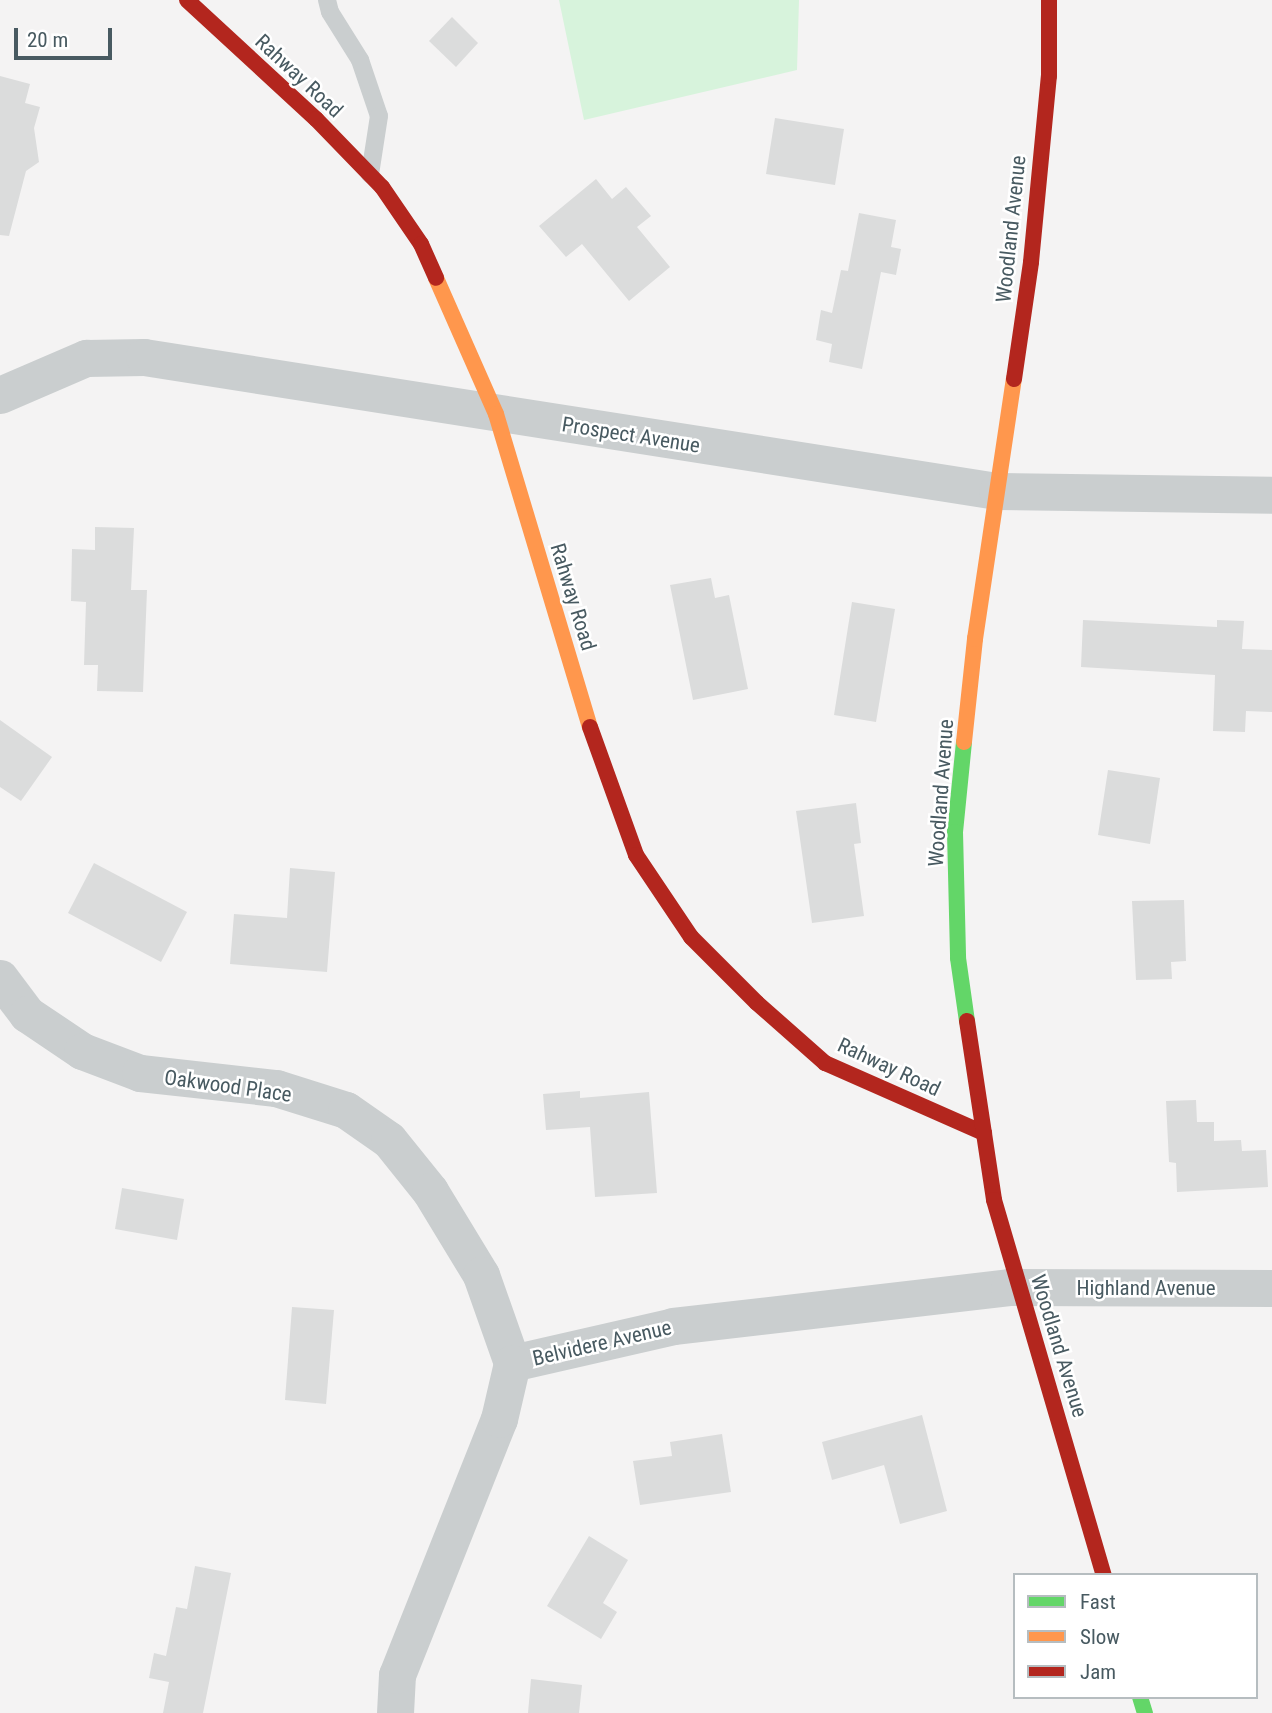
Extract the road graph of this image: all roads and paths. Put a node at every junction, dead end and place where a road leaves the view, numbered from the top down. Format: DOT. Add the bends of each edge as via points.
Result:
graph roads {
  1 [pos="187,0"];
  2 [pos="327,0"];
  3 [pos="1049,0"];
  4 [pos="370,174"];
  5 [pos="0,395"];
  6 [pos="496,414"];
  7 [pos="997,491"];
  8 [pos="1272,495"];
  9 [pos="0,978"];
  10 [pos="984,1133"];
  11 [pos="1019,1287"];
  12 [pos="1272,1288"];
  13 [pos="512,1363"];
  14 [pos="1103,1573"];
  15 [pos="396,1713"];
  1 -- 4 [label="street, Rahway Road"];
  2 -- 4 [label="lane" via="360,60 379,116"];
  3 -- 7 [label="street, Woodland Avenue" via="1049,76 1031,262"];
  4 -- 6 [label="street, Rahway Road" via="421,244"];
  5 -- 6 [label="street, Prospect Avenue" via="86,358 144,357"];
  6 -- 7 [label="street, Prospect Avenue"];
  6 -- 10 [label="street, Rahway Road" via="596,745 631,843 691,937 825,1063"];
  7 -- 8 [label="street, Prospect Avenue"];
  7 -- 10 [label="street, Woodland Avenue" via="975,639 955,832 958,958"];
  9 -- 13 [label="street, Oakwood Place" via="27,1014 82,1051 140,1073 276,1088 346,1110 389,1140 430,1191 481,1275"];
  10 -- 11 [label="street, Woodland Avenue" via="994,1200"];
  11 -- 12 [label="street, Highland Avenue"];
  11 -- 13 [label="street, Belvidere Avenue" via="673,1326"];
  11 -- 14 [label="street, Woodland Avenue"];
  13 -- 15 [label="street, Belvidere Avenue" via="499,1419 397,1675"];
}
